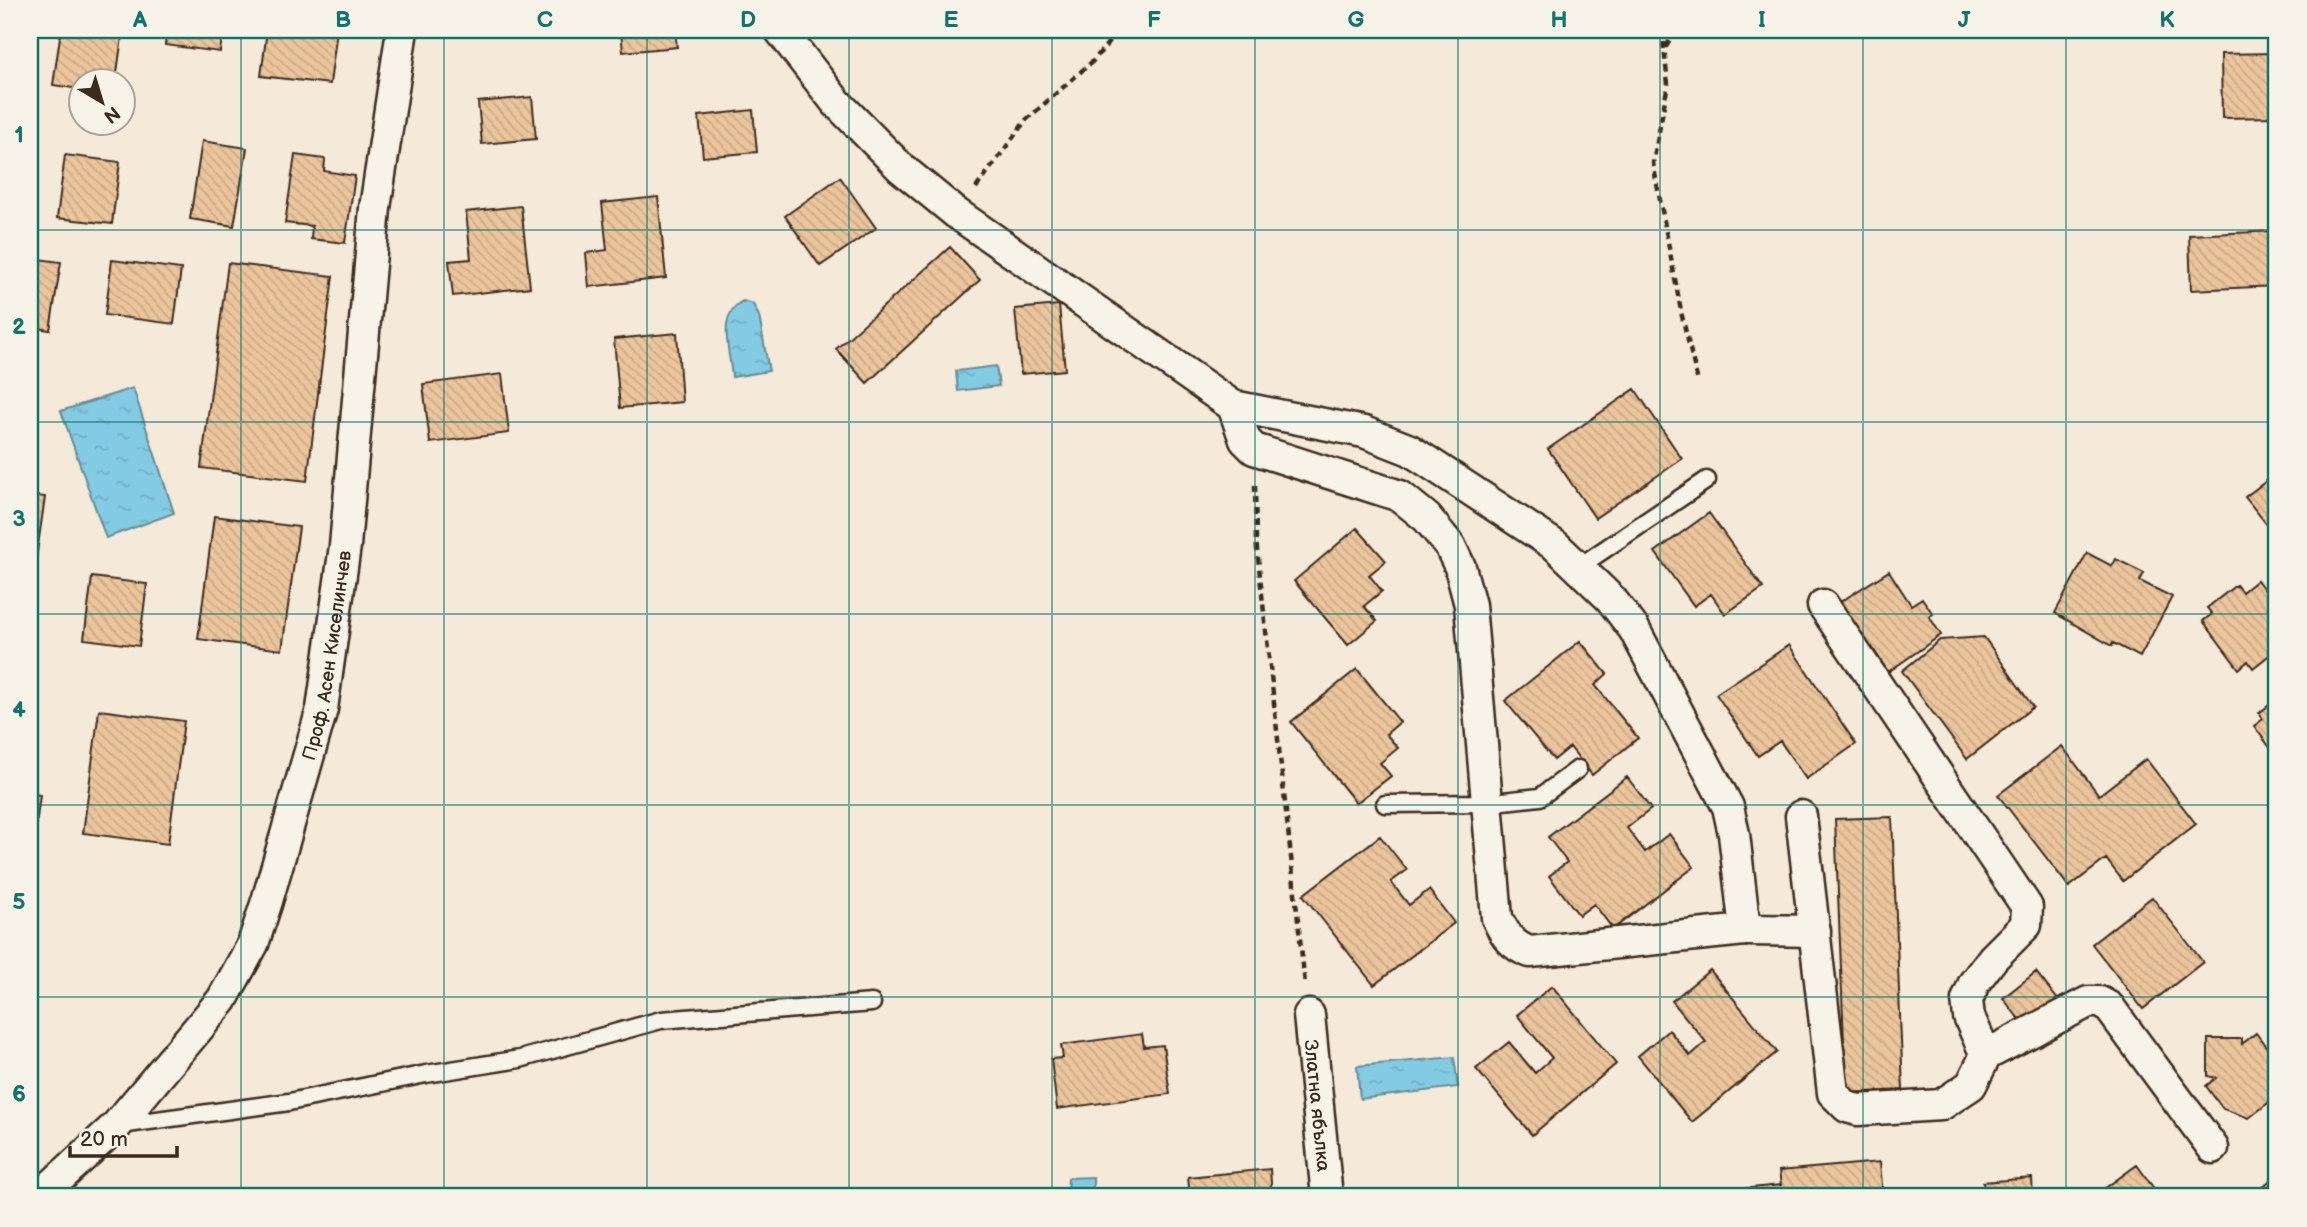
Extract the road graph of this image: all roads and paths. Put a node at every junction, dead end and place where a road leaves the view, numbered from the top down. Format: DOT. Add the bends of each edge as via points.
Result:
graph roads {
  1 [pos="402,30"];
  2 [pos="780,30"];
  3 [pos="1119,30"];
  4 [pos="1662,30"];
  5 [pos="1676,30"];
  6 [pos="1665,49"];
  7 [pos="956,214"];
  8 [pos="1698,382"];
  9 [pos="1233,406"];
  10 [pos="1254,449"];
  11 [pos="1707,480"];
  12 [pos="1580,566"];
  13 [pos="1822,605"];
  14 [pos="1578,769"];
  15 [pos="1485,803"];
  16 [pos="1385,804"];
  17 [pos="1801,816"];
  18 [pos="1745,930"];
  19 [pos="1815,931"];
  20 [pos="872,1003"];
  21 [pos="1309,1015"];
  22 [pos="1986,1055"];
  23 [pos="117,1125"];
  24 [pos="2213,1148"];
  25 [pos="39,1197"];
  26 [pos="1327,1197"];
  1 -- 23 [label="street, Проф. Асен Киселинчев" via="375,208 345,546 322,709 253,944 222,1000"];
  2 -- 7 [label="street" via="863,131"];
  3 -- 7 [label="path" via="1093,61 1026,120"];
  4 -- 6 [label="path"];
  5 -- 6 [label="path"];
  6 -- 8 [label="path" via="1668,84 1653,163"];
  7 -- 9 [label="street"];
  9 -- 10 [label="street" via="1245,440"];
  9 -- 12 [label="street" via="1364,432 1410,450"];
  10 -- 15 [label="street" via="1400,496 1427,518 1450,546 1470,605"];
  10 -- 21 [label="path" via="1256,540"];
  11 -- 12 [label="lane"];
  12 -- 18 [label="street" via="1634,629 1728,807"];
  13 -- 22 [label="street" via="2027,907 2026,925 1974,983 1967,1000 1969,1017"];
  14 -- 15 [label="lane" via="1540,797"];
  15 -- 16 [label="lane"];
  15 -- 18 [label="street" via="1497,918 1517,947 1530,952"];
  17 -- 19 [label="street"];
  18 -- 19 [label="street"];
  19 -- 22 [label="street" via="1833,1093 1847,1107 1941,1105 1971,1085"];
  20 -- 23 [label="lane" via="661,1020 520,1059 289,1102"];
  21 -- 26 [label="street, Златна ябълка"];
  22 -- 24 [label="street" via="2088,1002 2100,1002 2109,1007"];
  23 -- 25 [label="street, Проф. Асен Киселинчев"];
}
